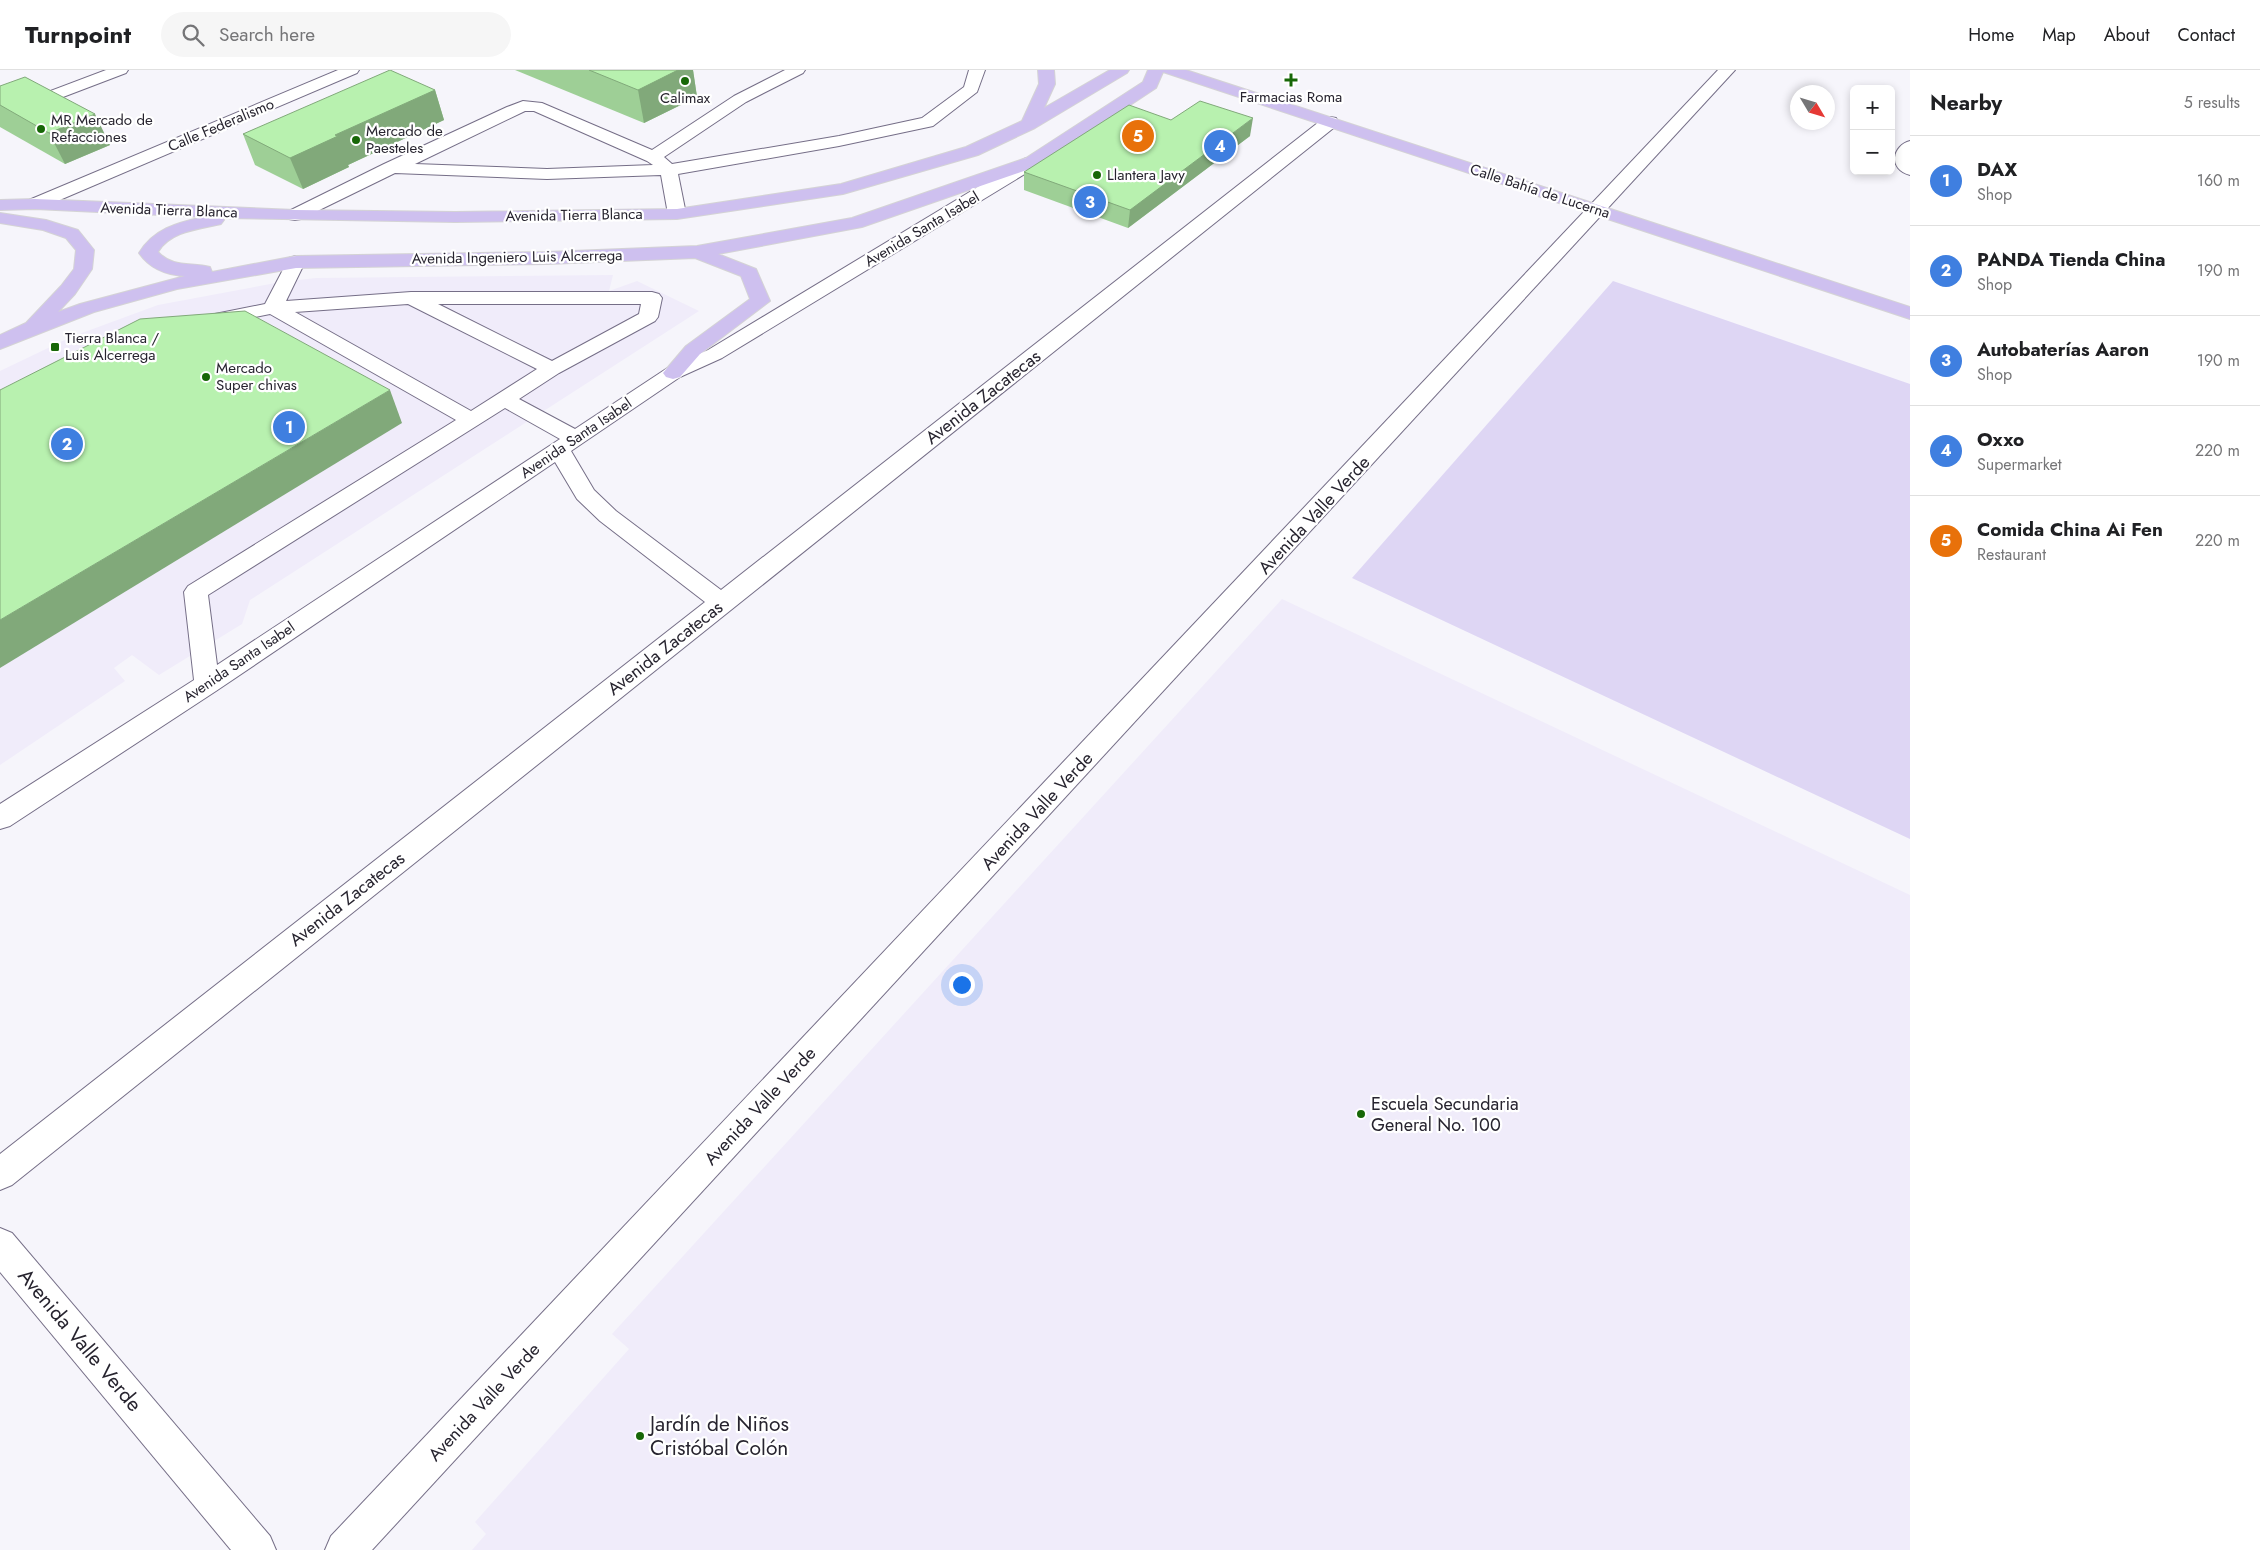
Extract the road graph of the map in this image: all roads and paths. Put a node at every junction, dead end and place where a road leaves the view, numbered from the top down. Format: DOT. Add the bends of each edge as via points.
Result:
graph roads {
  1 [pos="120,70"];
  2 [pos="351,70"];
  3 [pos="797,70"];
  4 [pos="977,70"];
  5 [pos="1046,70"];
  6 [pos="1121,70"];
  7 [pos="1156,70"];
  8 [pos="1170,70"];
  9 [pos="1727,70"];
  10 [pos="0,116"];
  11 [pos="1330,122"];
  12 [pos="1029,124"];
  13 [pos="1910,146"];
  14 [pos="653,157"];
  15 [pos="1032,162"];
  16 [pos="390,168"];
  17 [pos="1907,169"];
  18 [pos="669,170"];
  19 [pos="35,204"];
  20 [pos="0,205"];
  21 [pos="1598,210"];
  22 [pos="271,213"];
  23 [pos="677,214"];
  24 [pos="295,215"];
  25 [pos="0,218"];
  26 [pos="663,232"];
  27 [pos="645,236"];
  28 [pos="696,252"];
  29 [pos="547,258"];
  30 [pos="296,262"];
  31 [pos="411,298"];
  32 [pos="274,308"];
  33 [pos="1910,313"];
  34 [pos="196,323"];
  35 [pos="29,329"];
  36 [pos="0,343"];
  37 [pos="552,370"];
  38 [pos="673,373"];
  39 [pos="504,399"];
  40 [pos="471,420"];
  41 [pos="567,444"];
  42 [pos="722,603"];
  43 [pos="207,684"];
  44 [pos="0,818"];
  45 [pos="0,1174"];
  46 [pos="0,1245"];
  47 [pos="256,1550"];
  48 [pos="345,1550"];
  1 -- 10 [label="street"];
  2 -- 19 [label="street, Calle Federalismo"];
  3 -- 14 [label="street" via="740,99"];
  4 -- 18 [label="street" via="971,89 927,122 839,141"];
  5 -- 12 [label="main road" via="1047,84"];
  6 -- 12 [label="main road, Avenida Tierra Blanca"];
  7 -- 15 [label="main road, Avenida Santa Isabel" via="1150,85"];
  8 -- 11 [label="main road, Calle Bahía de Lucerna"];
  9 -- 21 [label="street, Avenida Valle Verde"];
  11 -- 21 [label="main road, Calle Bahía de Lucerna"];
  11 -- 42 [label="street, Avenida Zacatecas"];
  12 -- 23 [label="main road, Avenida Tierra Blanca" via="972,151 843,189"];
  13 -- 17 [label="street" via="1904,154"];
  14 -- 16 [label="street" via="530,105"];
  14 -- 18 [label="street"];
  15 -- 28 [label="main road, Avenida Ingeniero Luis Alcerrega" via="856,223"];
  15 -- 38 [label="street, Avenida Santa Isabel" via="716,354"];
  16 -- 18 [label="street" via="547,174"];
  16 -- 24 [label="street"];
  18 -- 23 [label="street"];
  19 -- 20 [label="main road, Avenida Tierra Blanca"];
  19 -- 22 [label="main road, Avenida Tierra Blanca"];
  21 -- 33 [label="main road, Calle Bahía de Lucerna"];
  21 -- 48 [label="street, Avenida Valle Verde"];
  22 -- 24 [label="main road, Avenida Tierra Blanca"];
  22 -- 30 [label="main road" via="222,218 190,226 156,240 148,253 154,262 187,272"];
  23 -- 24 [label="main road, Avenida Tierra Blanca"];
  23 -- 26 [label="main road"];
  25 -- 35 [label="main road" via="46,225 72,234 85,250 83,269 68,290"];
  27 -- 29 [label="main road"];
  28 -- 29 [label="main road, Avenida Ingeniero Luis Alcerrega"];
  28 -- 38 [label="main road" via="749,273 760,301 693,350"];
  29 -- 30 [label="main road, Avenida Ingeniero Luis Alcerrega"];
  30 -- 32 [label="street"];
  30 -- 35 [label="main road, Avenida Ingeniero Luis Alcerrega" via="175,284 87,308"];
  31 -- 32 [label="street"];
  31 -- 37 [label="street"];
  31 -- 37 [label="street" via="652,298 648,316"];
  32 -- 34 [label="street"];
  32 -- 40 [label="street"];
  35 -- 36 [label="main road, Avenida Ingeniero Luis Alcerrega"];
  37 -- 39 [label="street"];
  38 -- 41 [label="street, Avenida Santa Isabel"];
  39 -- 40 [label="street"];
  39 -- 41 [label="street"];
  40 -- 43 [label="street" via="196,592"];
  41 -- 42 [label="street" via="585,494 608,516"];
  41 -- 43 [label="street, Avenida Santa Isabel"];
  42 -- 45 [label="street, Avenida Zacatecas"];
  43 -- 44 [label="street, Avenida Santa Isabel"];
  46 -- 47 [label="street, Avenida Valle Verde"];
}
